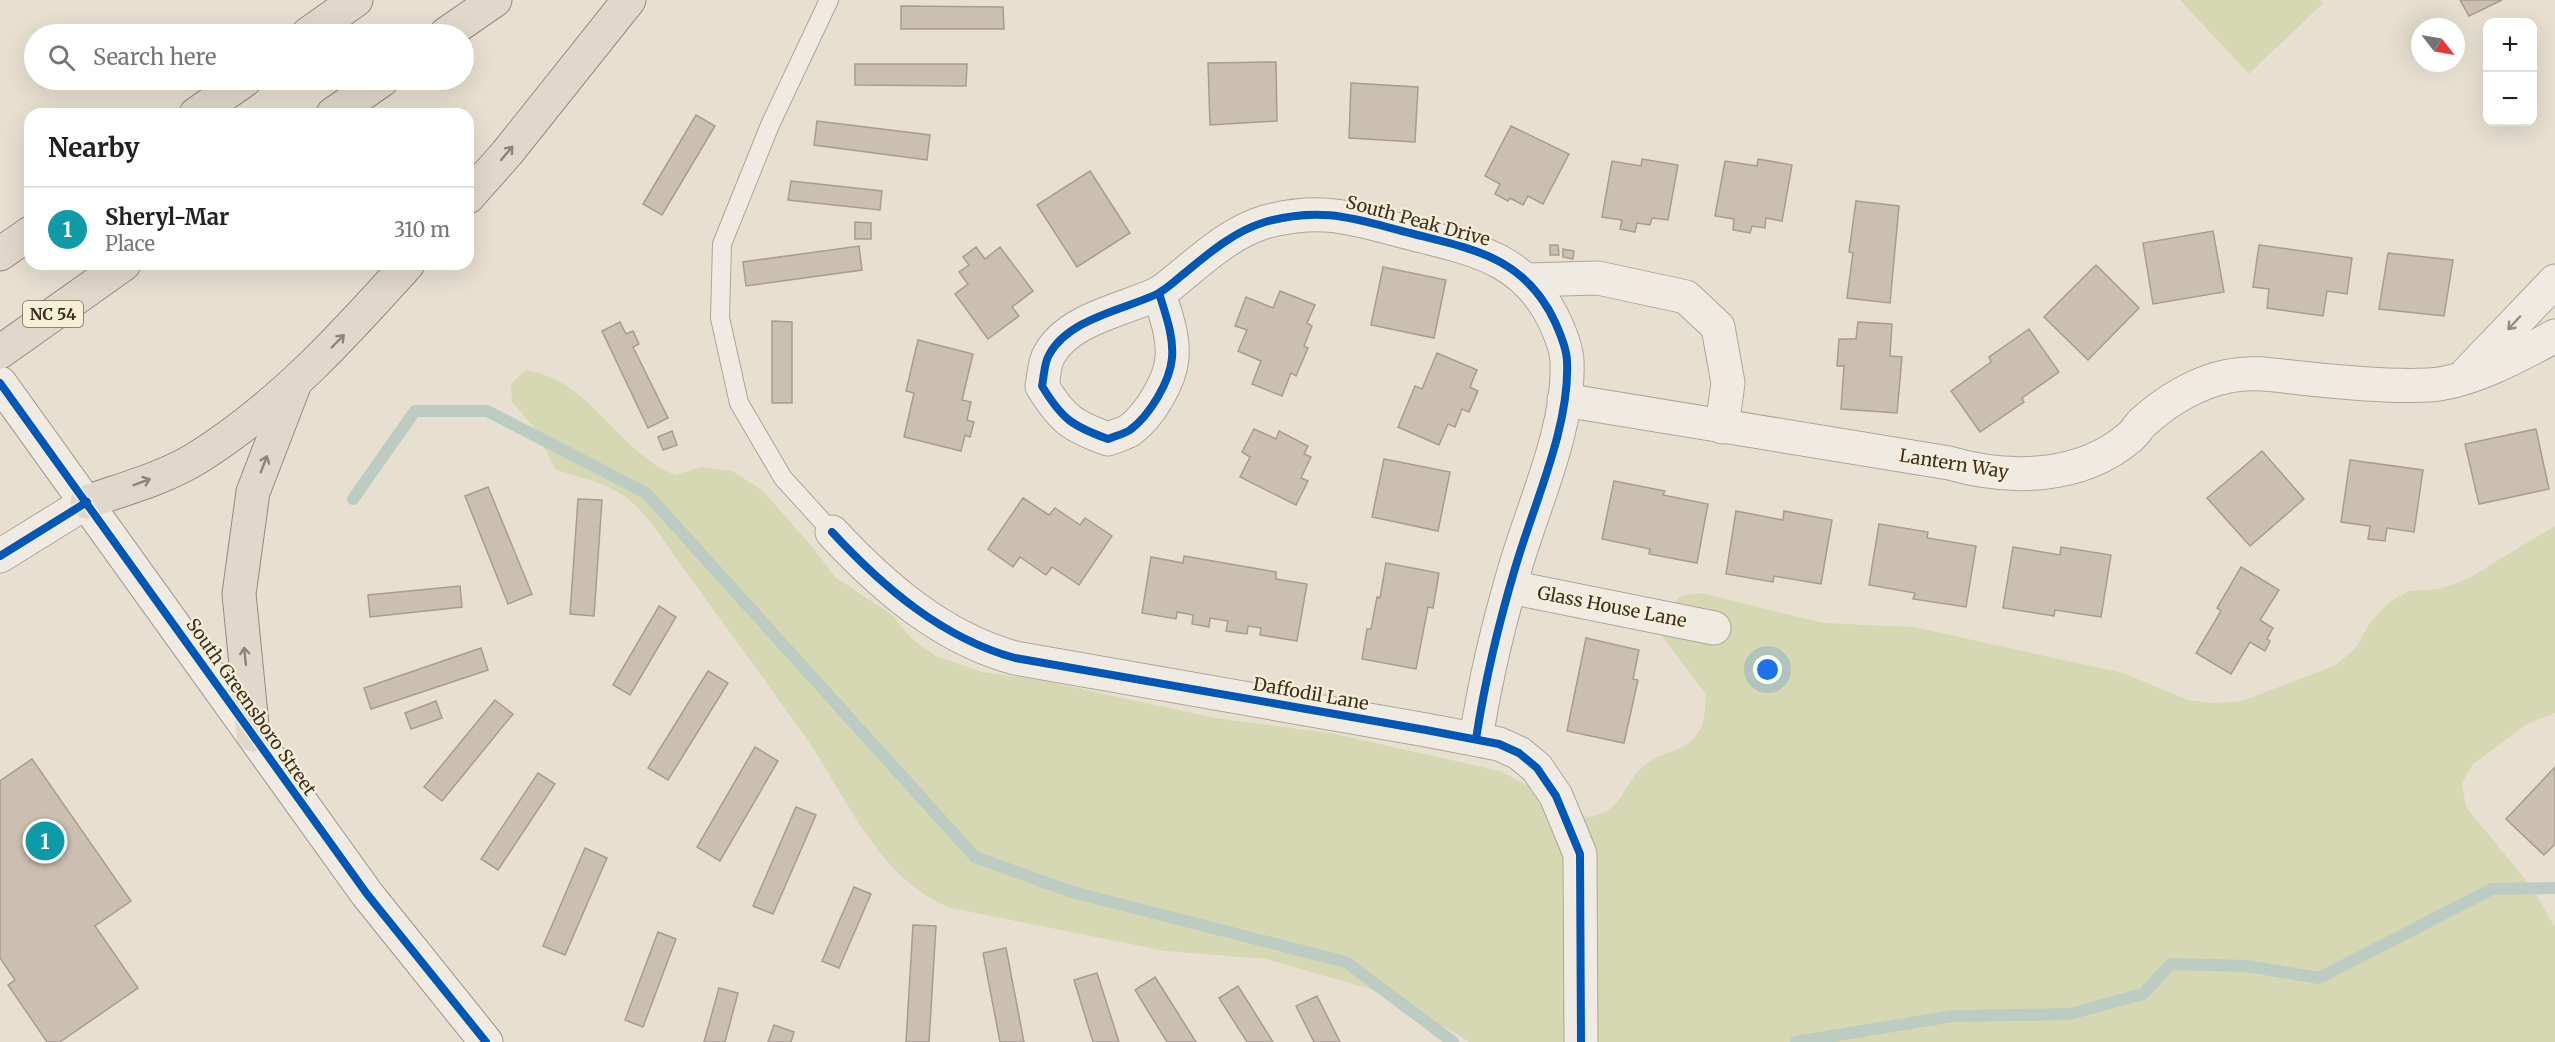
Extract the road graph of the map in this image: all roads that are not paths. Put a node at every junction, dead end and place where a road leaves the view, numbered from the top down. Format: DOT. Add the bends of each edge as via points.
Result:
graph roads {
  1 [pos="356,0"];
  2 [pos="495,0"];
  3 [pos="629,0"];
  4 [pos="829,0"];
  5 [pos="322,24"];
  6 [pos="460,24"];
  7 [pos="231,90"];
  8 [pos="368,90"];
  9 [pos="205,108"];
  10 [pos="342,108"];
  11 [pos="474,190"];
  12 [pos="24,237"];
  13 [pos="0,254"];
  14 [pos="115,270"];
  15 [pos="403,270"];
  16 [pos="1527,280"];
  17 [pos="2555,280"];
  18 [pos="1159,293"];
  19 [pos="2555,336"];
  20 [pos="0,352"];
  21 [pos="2463,377"];
  22 [pos="296,381"];
  23 [pos="0,383"];
  24 [pos="1564,400"];
  25 [pos="1722,427"];
  26 [pos="87,502"];
  27 [pos="832,532"];
  28 [pos="0,556"];
  29 [pos="1510,587"];
  30 [pos="1714,628"];
  31 [pos="253,735"];
  32 [pos="1476,740"];
  33 [pos="486,1042"];
  34 [pos="1581,1042"];
  1 -- 5 [label="highway"];
  2 -- 6 [label="highway"];
  11 -- 3 [label="highway, one-way"];
  4 -- 27 [label="lane" via="770,125 722,244 720,318 739,403 783,478"];
  7 -- 9 [label="highway"];
  8 -- 10 [label="highway"];
  12 -- 13 [label="highway"];
  14 -- 20 [label="highway, NC 54"];
  22 -- 15 [label="highway, one-way" via="337,343"];
  16 -- 18 [label="street, South Peak Drive" via="1496,258 1473,249 1337,214 1299,214 1263,223 1228,239"];
  16 -- 24 [label="street, South Peak Drive" via="1546,303 1558,329 1567,360"];
  16 -- 25 [label="street" via="1598,278 1686,297 1718,327 1728,383"];
  17 -- 21 [label="street, one-way"];
  18 -- 18 [label="street, South Peak Drive" via="1173,358 1163,385 1129,430 1108,439 1081,429 1058,412 1042,386 1048,355 1075,327"];
  19 -- 21 [label="street, Lantern Way" via="2518,356"];
  21 -- 25 [label="street, Lantern Way" via="2430,385 2310,379 2261,372 2228,376 2196,387 2166,404 2130,437 2096,457 2056,471 2023,475 1981,472 1949,463"];
  26 -- 22 [label="highway, one-way" via="196,459"];
  31 -- 22 [label="highway, one-way" via="239,594 253,492"];
  23 -- 26 [label="street, South Greensboro Street"];
  24 -- 25 [label="street, Lantern Way"];
  24 -- 29 [label="street, South Peak Drive"];
  26 -- 28 [label="street"];
  26 -- 31 [label="street, South Greensboro Street"];
  27 -- 32 [label="street, Daffodil Lane" via="933,622 990,651"];
  29 -- 30 [label="street, Glass House Lane"];
  29 -- 32 [label="street, South Peak Drive" via="1489,665"];
  31 -- 33 [label="street, South Greensboro Street" via="367,894"];
  32 -- 34 [label="street, Daffodil Lane" via="1499,744 1537,768 1557,796 1581,854"];
}
